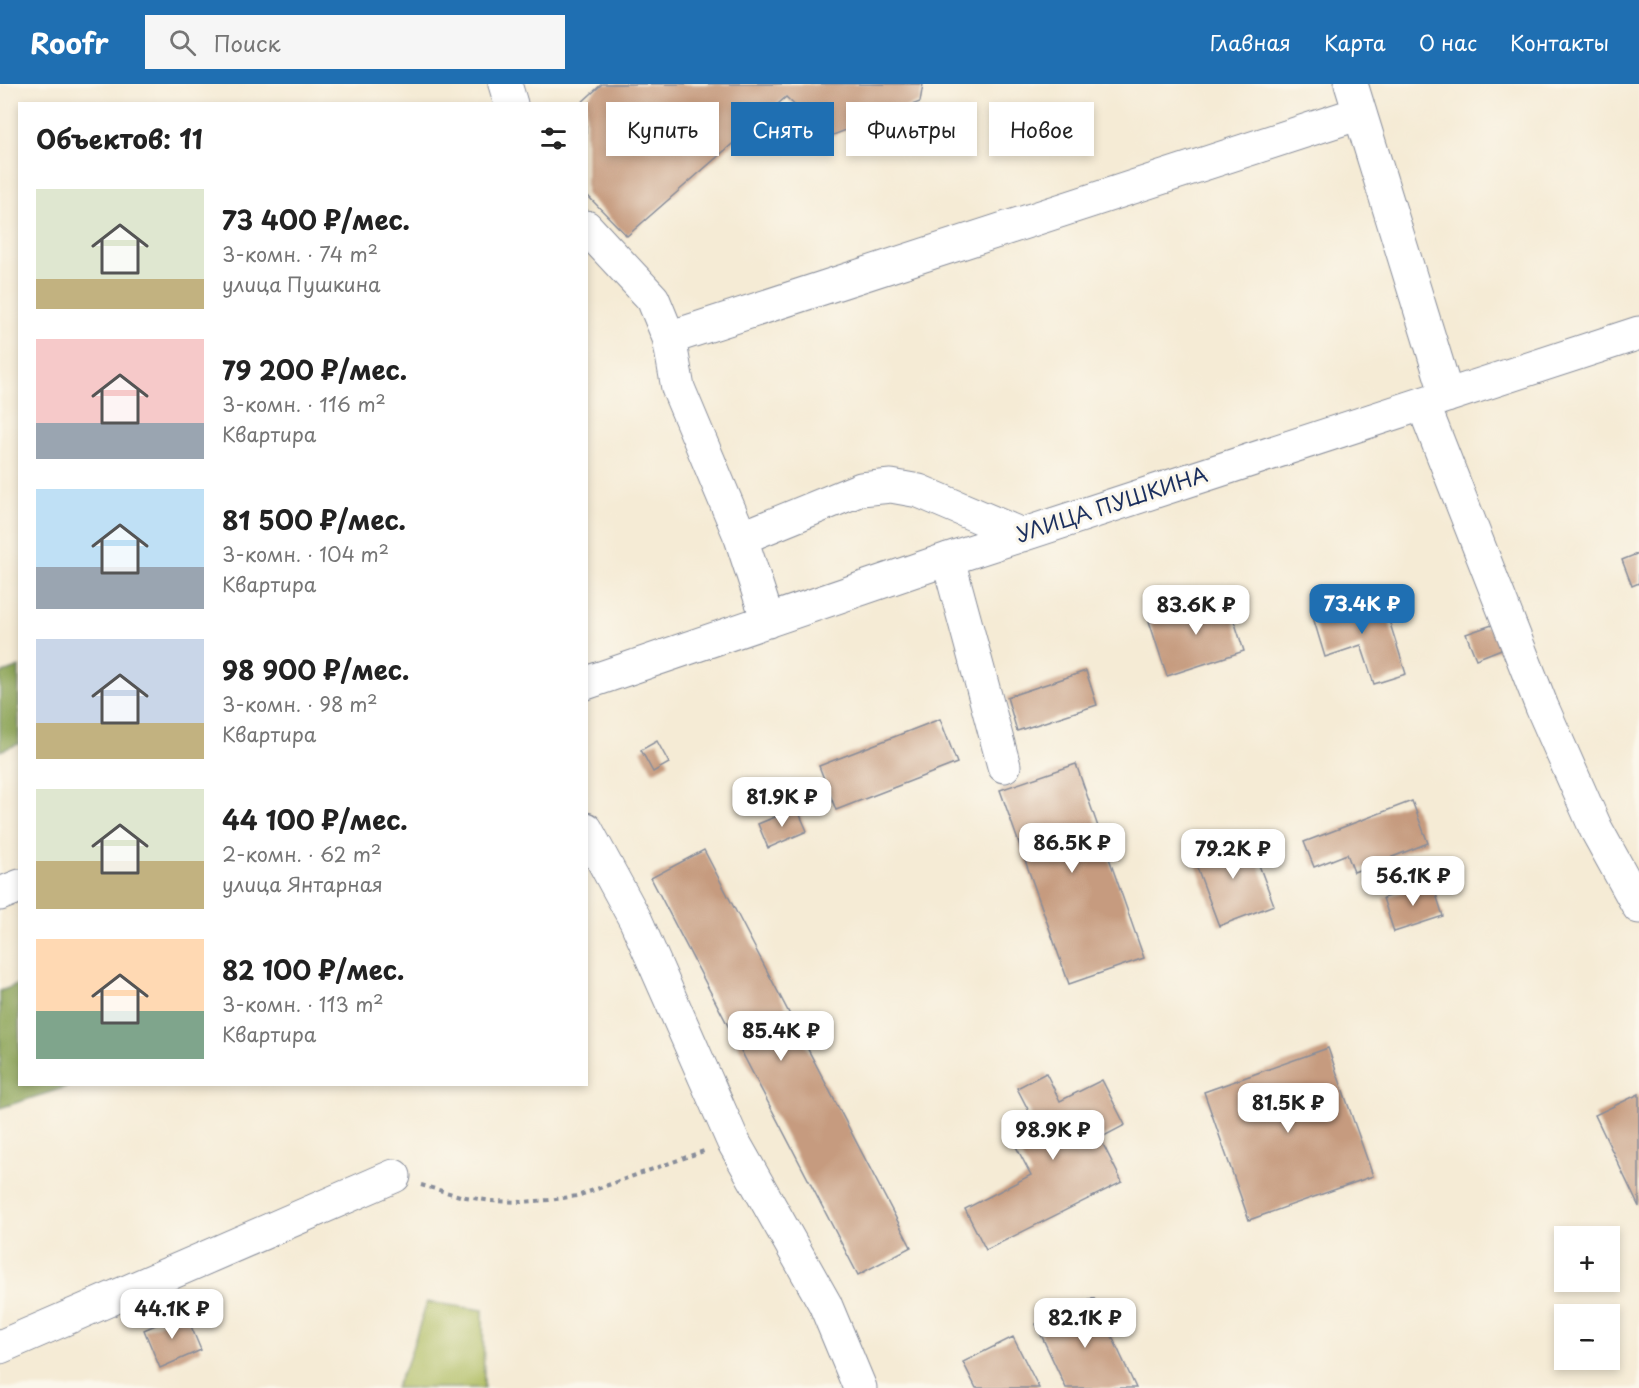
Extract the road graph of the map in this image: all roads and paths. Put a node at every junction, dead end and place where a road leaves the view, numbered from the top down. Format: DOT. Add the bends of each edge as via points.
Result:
graph roads {
  1 [pos="505,84"];
  2 [pos="1355,98"];
  3 [pos="510,102"];
  4 [pos="588,229"];
  5 [pos="1639,333"];
  6 [pos="669,338"];
  7 [pos="1435,400"];
  8 [pos="1022,535"];
  9 [pos="741,538"];
  10 [pos="948,559"];
  11 [pos="768,621"];
  12 [pos="588,682"];
  13 [pos="1004,766"];
  14 [pos="588,833"];
  15 [pos="18,887"];
  16 [pos="0,894"];
  17 [pos="1639,907"];
  18 [pos="733,1141"];
  19 [pos="394,1176"];
  20 [pos="0,1347"];
  21 [pos="860,1388"];
  1 -- 3 [label="street"];
  2 -- 6 [label="street"];
  2 -- 7 [label="street"];
  4 -- 6 [label="street" via="653,299"];
  5 -- 7 [label="street, УЛИЦА ПУШКИНА"];
  6 -- 9 [label="street" via="678,388"];
  7 -- 8 [label="street, УЛИЦА ПУШКИНА"];
  7 -- 17 [label="street" via="1542,708 1596,830"];
  8 -- 9 [label="street" via="919,491 891,486 861,489"];
  8 -- 10 [label="street, УЛИЦА ПУШКИНА"];
  9 -- 11 [label="street"];
  10 -- 11 [label="street, УЛИЦА ПУШКИНА"];
  10 -- 13 [label="street"];
  11 -- 12 [label="street, УЛИЦА ПУШКИНА"];
  14 -- 18 [label="street" via="636,921"];
  15 -- 16 [label="street"];
  18 -- 19 [label="path" via="577,1196 549,1200 490,1201"];
  18 -- 21 [label="street" via="825,1304"];
  19 -- 20 [label="street"];
}
